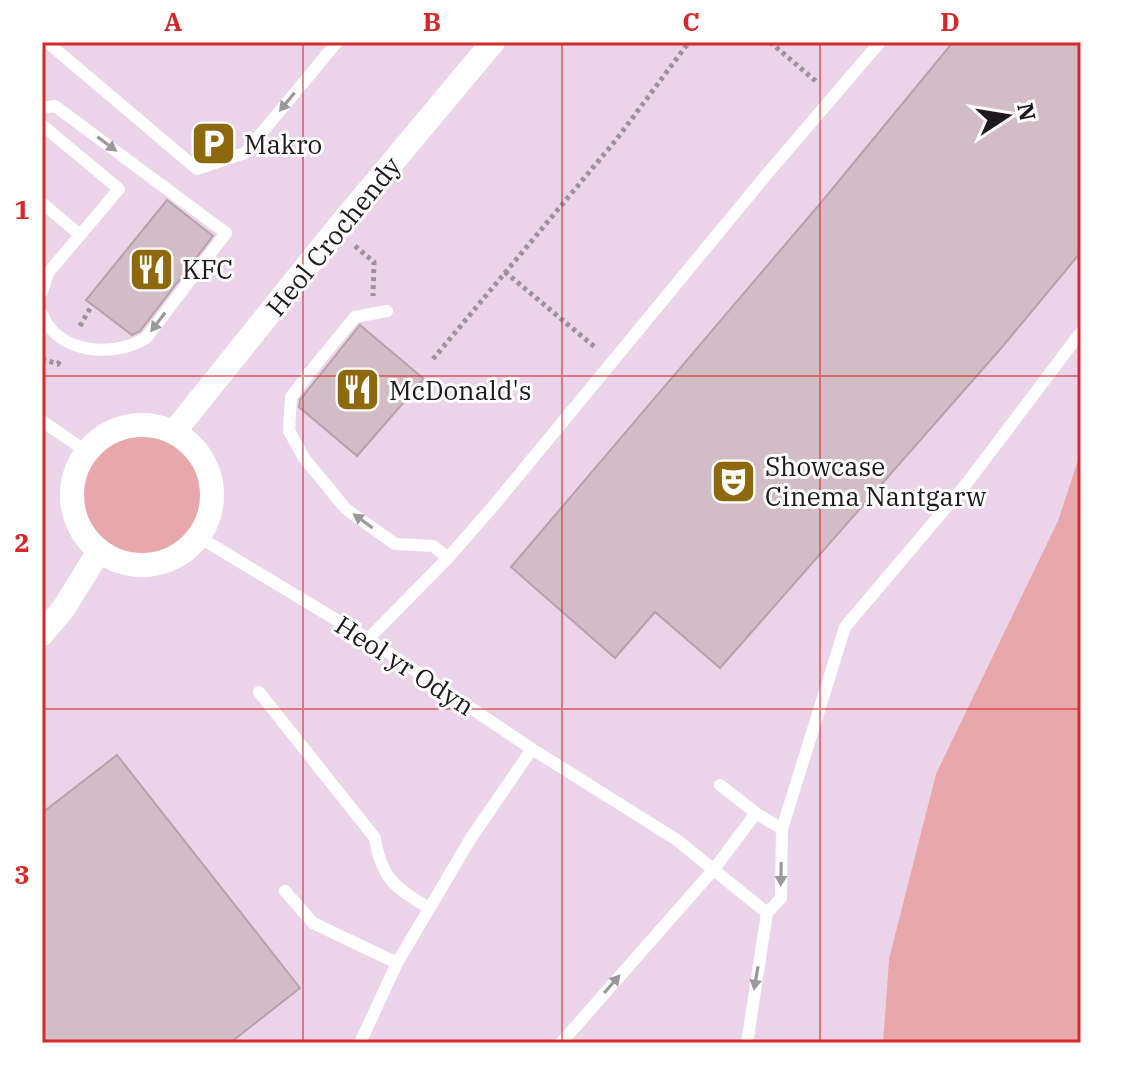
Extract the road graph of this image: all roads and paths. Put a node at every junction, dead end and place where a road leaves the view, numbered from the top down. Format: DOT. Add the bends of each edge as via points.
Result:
graph roads {
  1 [pos="47,42"];
  2 [pos="337,42"];
  3 [pos="493,42"];
  4 [pos="689,42"];
  5 [pos="770,42"];
  6 [pos="880,42"];
  7 [pos="833,96"];
  8 [pos="42,108"];
  9 [pos="42,125"];
  10 [pos="42,203"];
  11 [pos="336,230"];
  12 [pos="79,234"];
  13 [pos="505,272"];
  14 [pos="42,292"];
  15 [pos="387,311"];
  16 [pos="373,312"];
  17 [pos="42,314"];
  18 [pos="1081,332"];
  19 [pos="433,359"];
  20 [pos="612,362"];
  21 [pos="42,421"];
  22 [pos="174,432"];
  23 [pos="87,452"];
  24 [pos="199,537"];
  25 [pos="99,551"];
  26 [pos="448,558"];
  27 [pos="42,634"];
  28 [pos="368,639"];
  29 [pos="259,692"];
  30 [pos="532,749"];
  31 [pos="720,785"];
  32 [pos="756,813"];
  33 [pos="782,829"];
  34 [pos="715,868"];
  35 [pos="285,891"];
  36 [pos="429,908"];
  37 [pos="767,913"];
  38 [pos="397,963"];
  39 [pos="360,1043"];
  40 [pos="561,1043"];
  41 [pos="747,1043"];
  2 -- 1 [label="lane, one-way" via="245,153 197,169"];
  3 -- 11 [label="street, Heol Crochendy"];
  4 -- 13 [label="path" via="616,140"];
  5 -- 7 [label="path"];
  6 -- 7 [label="lane"];
  7 -- 20 [label="lane"];
  8 -- 17 [label="lane, one-way" via="55,106 226,233 146,338 133,346 102,352 75,344 47,327"];
  9 -- 12 [label="lane" via="119,189"];
  10 -- 12 [label="lane"];
  11 -- 16 [label="path" via="374,262"];
  11 -- 22 [label="street, Heol Crochendy"];
  12 -- 14 [label="lane" via="48,273"];
  13 -- 19 [label="path"];
  13 -- 20 [label="path"];
  15 -- 16 [label="lane"];
  26 -- 16 [label="lane, one-way" via="433,546 395,544 346,509 289,431 291,397 355,317"];
  18 -- 33 [label="lane" via="967,483 845,627"];
  20 -- 26 [label="lane"];
  21 -- 23 [label="lane"];
  22 -- 23 [label="street" via="151,425 127,426 104,435"];
  22 -- 24 [label="street" via="194,447 207,467 210,515"];
  23 -- 25 [label="street" via="76,471 74,515"];
  24 -- 25 [label="street" via="161,563 139,566"];
  24 -- 28 [label="lane, Heol yr Odyn"];
  25 -- 27 [label="street"];
  26 -- 28 [label="lane"];
  28 -- 30 [label="lane, Heol yr Odyn"];
  29 -- 36 [label="lane" via="375,838 379,863 399,889"];
  30 -- 34 [label="lane, Heol yr Odyn"];
  30 -- 36 [label="lane"];
  31 -- 32 [label="lane"];
  32 -- 33 [label="lane"];
  32 -- 34 [label="lane"];
  33 -- 37 [label="lane, one-way" via="781,898"];
  34 -- 37 [label="lane, Heol yr Odyn"];
  40 -- 34 [label="lane, one-way"];
  35 -- 38 [label="lane" via="313,923"];
  36 -- 38 [label="lane"];
  37 -- 41 [label="lane, one-way"];
  38 -- 39 [label="lane"];
}
